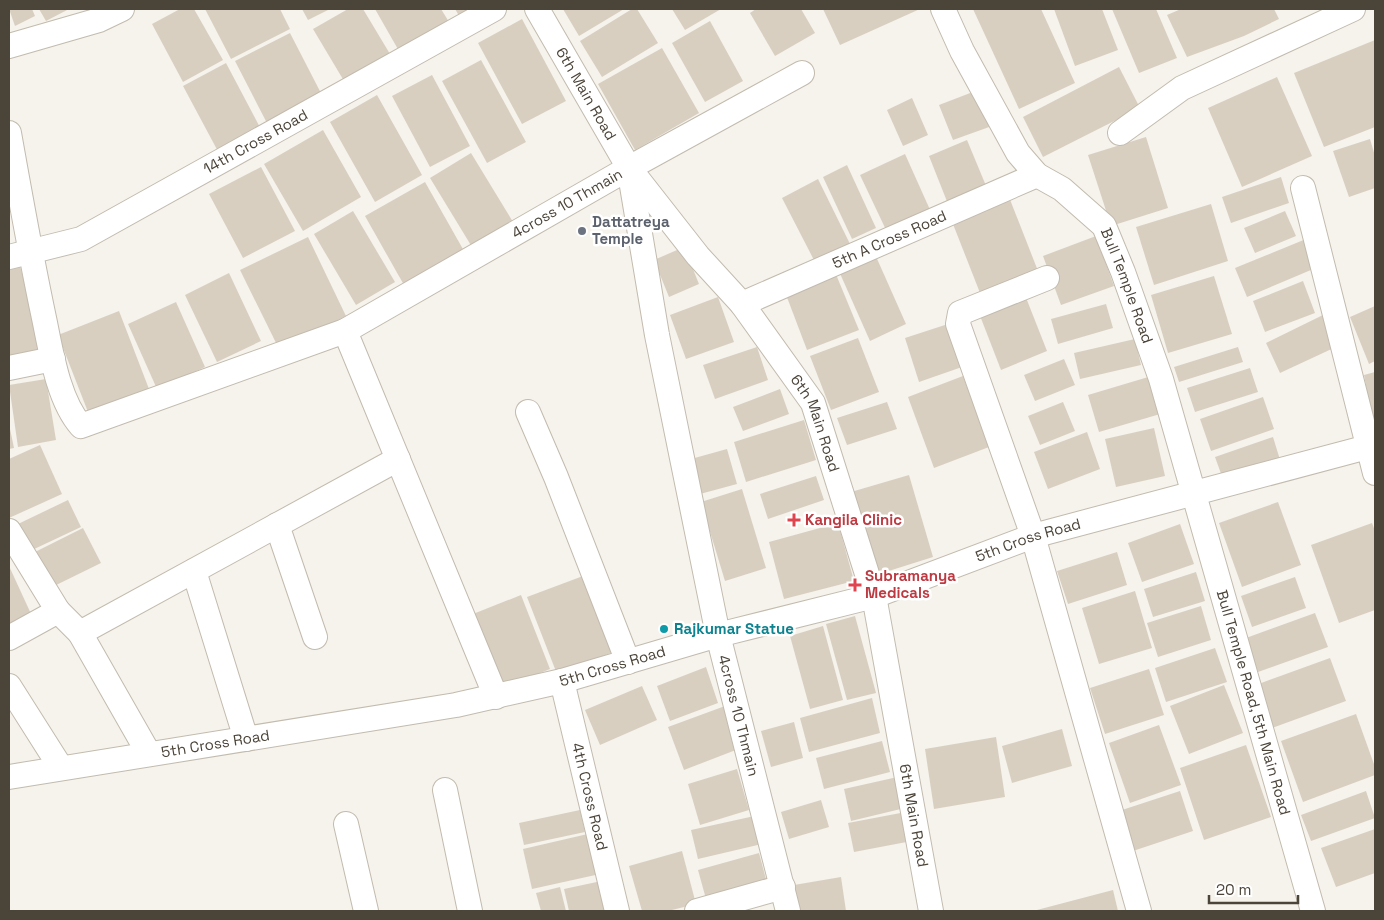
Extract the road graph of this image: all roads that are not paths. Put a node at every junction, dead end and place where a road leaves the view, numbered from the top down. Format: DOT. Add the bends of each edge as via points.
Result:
graph roads {
  1 [pos="122,9"];
  2 [pos="494,9"];
  3 [pos="537,9"];
  4 [pos="943,9"];
  5 [pos="1353,9"];
  6 [pos="9,46"];
  7 [pos="802,73"];
  8 [pos="9,133"];
  9 [pos="1120,133"];
  10 [pos="630,168"];
  11 [pos="1037,175"];
  12 [pos="1303,188"];
  13 [pos="19,254"];
  14 [pos="1047,278"];
  15 [pos="742,304"];
  16 [pos="345,332"];
  17 [pos="53,359"];
  18 [pos="9,368"];
  19 [pos="528,412"];
  20 [pos="1373,446"];
  21 [pos="398,459"];
  22 [pos="1375,473"];
  23 [pos="1193,495"];
  24 [pos="277,525"];
  25 [pos="9,531"];
  26 [pos="1033,536"];
  27 [pos="194,571"];
  28 [pos="874,596"];
  29 [pos="58,611"];
  30 [pos="80,633"];
  31 [pos="718,635"];
  32 [pos="316,636"];
  33 [pos="9,638"];
  34 [pos="628,662"];
  35 [pos="562,682"];
  36 [pos="9,686"];
  37 [pos="496,697"];
  38 [pos="246,739"];
  39 [pos="149,754"];
  40 [pos="61,768"];
  41 [pos="9,777"];
  42 [pos="445,790"];
  43 [pos="346,824"];
  44 [pos="783,887"];
  45 [pos="366,911"];
  46 [pos="470,911"];
  47 [pos="617,911"];
  48 [pos="697,911"];
  49 [pos="788,911"];
  50 [pos="932,911"];
  51 [pos="1139,911"];
  52 [pos="1313,911"];
  1 -- 6 [label="street" via="99,20"];
  2 -- 13 [label="street, 14th Cross Road" via="81,239"];
  3 -- 10 [label="street, 6th Main Road"];
  4 -- 11 [label="street, Bull Temple Road" via="962,51 1018,153"];
  5 -- 9 [label="street" via="1182,88"];
  7 -- 10 [label="street"];
  8 -- 13 [label="street"];
  10 -- 15 [label="street, 6th Main Road" via="698,256"];
  10 -- 16 [label="street, 4cross 10 Thmain"];
  10 -- 31 [label="street, 4cross 10 Thmain" via="657,335"];
  11 -- 15 [label="street, 5th A Cross Road"];
  11 -- 23 [label="street, Bull Temple Road" via="1062,189 1104,226 1161,379"];
  12 -- 20 [label="street"];
  13 -- 17 [label="street"];
  14 -- 26 [label="street" via="960,313 958,324"];
  15 -- 28 [label="street, 6th Main Road" via="813,403"];
  16 -- 17 [label="street, 4cross 10 Thmain" via="80,426 73,418"];
  16 -- 21 [label="street"];
  17 -- 18 [label="street"];
  19 -- 34 [label="street"];
  20 -- 22 [label="street"];
  20 -- 23 [label="street, 5th Cross Road"];
  21 -- 24 [label="street"];
  21 -- 37 [label="street"];
  23 -- 26 [label="street, 5th Cross Road"];
  23 -- 52 [label="street, Bull Temple Road, 5th Main Road"];
  24 -- 27 [label="street"];
  24 -- 32 [label="street"];
  25 -- 29 [label="street"];
  26 -- 28 [label="street, 5th Cross Road"];
  26 -- 51 [label="street"];
  27 -- 30 [label="street"];
  27 -- 38 [label="street"];
  28 -- 31 [label="street, 5th Cross Road"];
  28 -- 50 [label="street, 6th Main Road"];
  29 -- 30 [label="street"];
  29 -- 33 [label="street"];
  30 -- 39 [label="street"];
  31 -- 34 [label="street, 5th Cross Road"];
  31 -- 44 [label="street, 4cross 10 Thmain"];
  34 -- 35 [label="street, 5th Cross Road"];
  35 -- 37 [label="street, 5th Cross Road"];
  35 -- 47 [label="street, 4th Cross Road"];
  36 -- 40 [label="street"];
  37 -- 38 [label="street, 5th Cross Road"];
  38 -- 39 [label="street, 5th Cross Road"];
  39 -- 40 [label="street, 5th Cross Road"];
  40 -- 41 [label="street, 5th Cross Road"];
  42 -- 46 [label="street"];
  43 -- 45 [label="street"];
  44 -- 48 [label="street"];
  44 -- 49 [label="street, 4cross 10 Thmain"];
}
